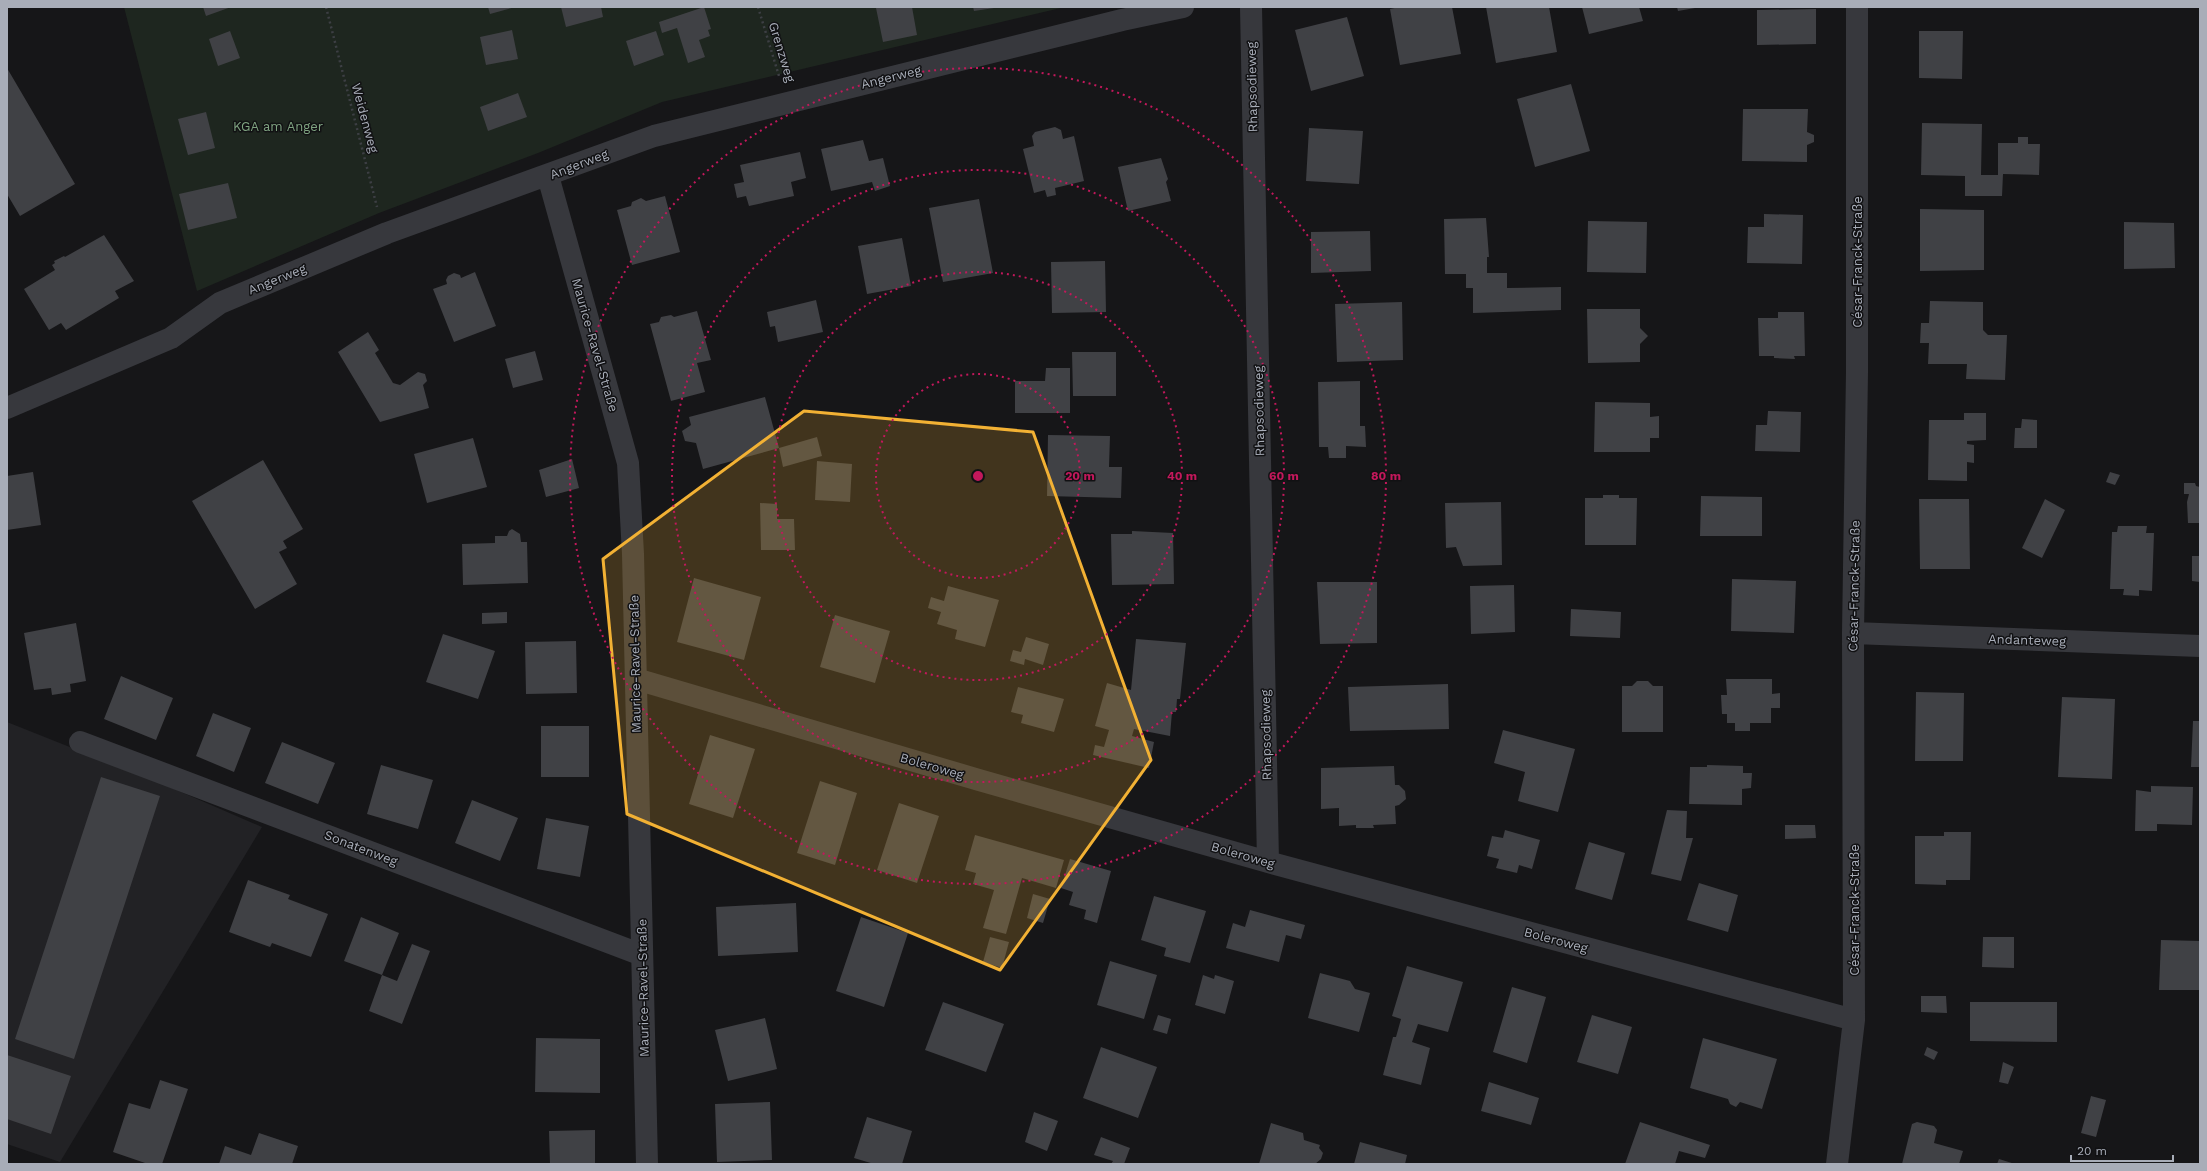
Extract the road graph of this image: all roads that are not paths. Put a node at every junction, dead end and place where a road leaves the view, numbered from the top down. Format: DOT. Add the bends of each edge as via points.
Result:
graph roads {
  1 [pos="1183,7"];
  2 [pos="1251,7"];
  3 [pos="1857,7"];
  4 [pos="548,176"];
  5 [pos="7,408"];
  6 [pos="1853,633"];
  7 [pos="2200,646"];
  8 [pos="636,679"];
  9 [pos="80,742"];
  10 [pos="1268,862"];
  11 [pos="642,955"];
  12 [pos="1854,1020"];
  13 [pos="647,1164"];
  14 [pos="1837,1164"];
  1 -- 4 [label="street, Angerweg" via="654,136"];
  2 -- 10 [label="street, Rhapsodieweg"];
  3 -- 6 [label="street, César-Franck-Straße" via="1857,372"];
  4 -- 5 [label="street, Angerweg" via="387,233 220,303 172,338"];
  4 -- 8 [label="street, Maurice-Ravel-Straße" via="628,463"];
  6 -- 7 [label="street, Andanteweg"];
  6 -- 12 [label="street, César-Franck-Straße"];
  8 -- 10 [label="street, Boleroweg"];
  8 -- 11 [label="street, Maurice-Ravel-Straße"];
  9 -- 11 [label="street, Sonatenweg"];
  10 -- 12 [label="street, Boleroweg"];
  11 -- 13 [label="street, Maurice-Ravel-Straße"];
  12 -- 14 [label="street, César-Franck-Straße"];
}
